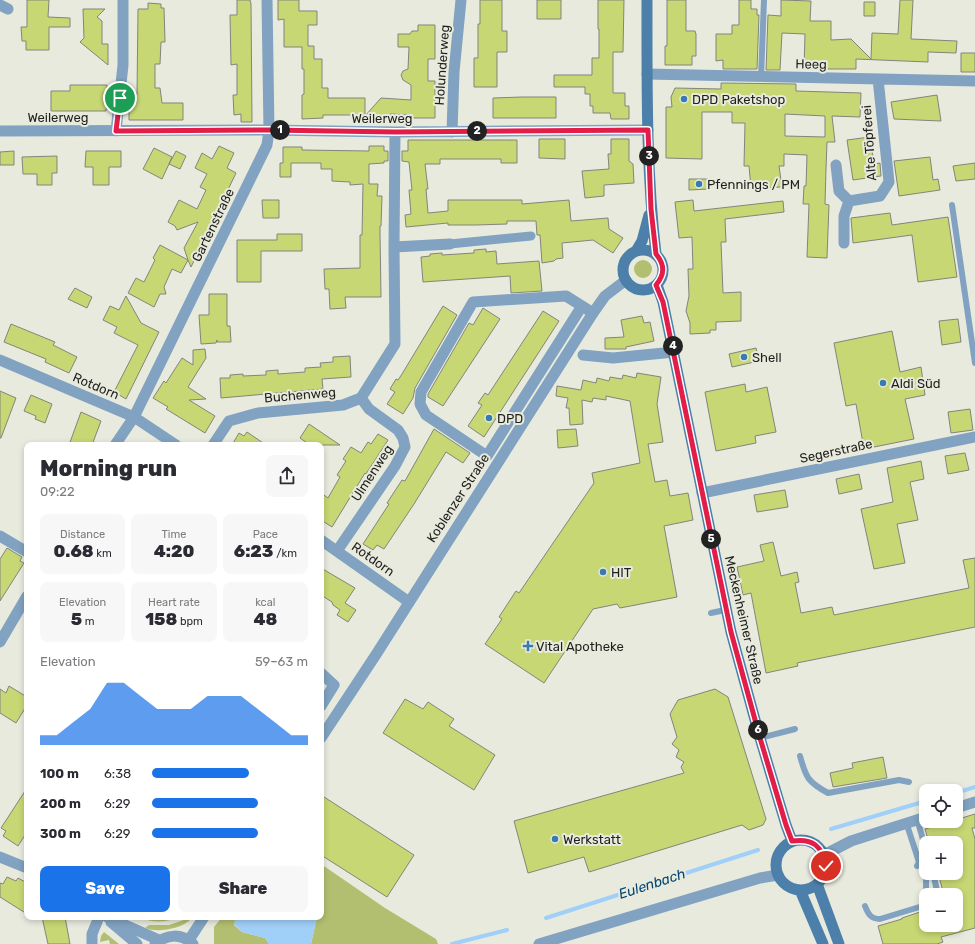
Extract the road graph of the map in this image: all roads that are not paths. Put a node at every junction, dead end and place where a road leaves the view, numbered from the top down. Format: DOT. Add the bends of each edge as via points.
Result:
graph roads {
  1 [pos="123,0"];
  2 [pos="267,0"];
  3 [pos="461,0"];
  4 [pos="647,0"];
  5 [pos="764,0"];
  6 [pos="647,74"];
  7 [pos="761,77"];
  8 [pos="878,79"];
  9 [pos="975,81"];
  10 [pos="269,130"];
  11 [pos="648,130"];
  12 [pos="0,131"];
  13 [pos="116,131"];
  14 [pos="395,132"];
  15 [pos="452,132"];
  16 [pos="836,165"];
  17 [pos="849,201"];
  18 [pos="952,206"];
  19 [pos="651,209"];
  20 [pos="531,236"];
  21 [pos="844,243"];
  22 [pos="450,244"];
  23 [pos="394,247"];
  24 [pos="636,251"];
  25 [pos="656,254"];
  26 [pos="626,280"];
  27 [pos="656,285"];
  28 [pos="582,306"];
  29 [pos="592,313"];
  30 [pos="674,352"];
  31 [pos="583,355"];
  32 [pos="0,360"];
  33 [pos="975,363"];
  34 [pos="361,398"];
  35 [pos="134,417"];
  36 [pos="975,437"];
  37 [pos="117,442"];
  38 [pos="172,442"];
  39 [pos="215,442"];
  40 [pos="487,456"];
  41 [pos="498,462"];
  42 [pos="702,493"];
  43 [pos="0,536"];
  44 [pos="324,542"];
  45 [pos="24,550"];
  46 [pos="337,550"];
  47 [pos="24,601"];
  48 [pos="409,602"];
  49 [pos="725,610"];
  50 [pos="712,613"];
  51 [pos="0,642"];
  52 [pos="324,676"];
  53 [pos="324,701"];
  54 [pos="794,729"];
  55 [pos="324,733"];
  56 [pos="760,738"];
  57 [pos="800,756"];
  58 [pos="909,782"];
  59 [pos="975,802"];
  60 [pos="963,806"];
  61 [pos="916,819"];
  62 [pos="921,836"];
  63 [pos="792,841"];
  64 [pos="824,855"];
  65 [pos="0,857"];
  66 [pos="917,866"];
  67 [pos="24,867"];
  68 [pos="778,875"];
  69 [pos="817,884"];
  70 [pos="800,890"];
  71 [pos="865,906"];
  72 [pos="919,907"];
  73 [pos="98,920"];
  74 [pos="108,920"];
  75 [pos="113,920"];
  76 [pos="202,920"];
  77 [pos="157,942"];
  78 [pos="191,942"];
  79 [pos="92,944"];
  80 [pos="137,944"];
  81 [pos="539,944"];
  82 [pos="823,944"];
  83 [pos="839,944"];
  1 -- 13 [label="street" via="122,65"];
  2 -- 10 [label="street, Gartenstraße"];
  3 -- 15 [label="street, Holunderweg" via="454,72"];
  4 -- 6 [label="main road"];
  5 -- 7 [label="lane"];
  6 -- 7 [label="street, Heeg"];
  6 -- 11 [label="main road"];
  7 -- 8 [label="street, Heeg"];
  8 -- 9 [label="street, Heeg"];
  8 -- 17 [label="street, Alte Töpferei" via="889,182 880,196"];
  10 -- 13 [label="street, Weilerweg"];
  10 -- 14 [label="street, Weilerweg"];
  10 -- 35 [label="street, Gartenstraße" via="267,145"];
  11 -- 15 [label="street, Weilerweg"];
  11 -- 19 [label="main road"];
  12 -- 13 [label="street, Weilerweg"];
  14 -- 15 [label="street, Weilerweg"];
  14 -- 23 [label="street"];
  16 -- 17 [label="street" via="839,191"];
  17 -- 21 [label="street" via="844,216"];
  18 -- 33 [label="lane"];
  19 -- 24 [label="main road" via="642,241"];
  19 -- 25 [label="main road"];
  20 -- 22 [label="street"];
  22 -- 23 [label="street"];
  23 -- 34 [label="street" via="395,344"];
  24 -- 25 [label="main road" via="646,250"];
  24 -- 26 [label="main road" via="626,260"];
  25 -- 27 [label="main road" via="663,266 663,273"];
  26 -- 27 [label="main road" via="637,289 650,289"];
  26 -- 29 [label="street, Koblenzer Straße" via="605,296"];
  27 -- 30 [label="main road, Meckenheimer Straße" via="663,302"];
  28 -- 29 [label="street"];
  28 -- 40 [label="street"];
  28 -- 40 [label="street" via="566,296 473,302 421,392 420,404 426,415"];
  29 -- 41 [label="street, Koblenzer Straße"];
  30 -- 31 [label="street" via="613,358"];
  30 -- 42 [label="main road, Meckenheimer Straße"];
  32 -- 35 [label="street, Rotdorn"];
  34 -- 39 [label="street, Buchenweg" via="343,405 258,413 229,421"];
  34 -- 46 [label="street, Ulmenweg" via="369,409 398,430 405,447"];
  35 -- 37 [label="street, Gartenstraße"];
  35 -- 38 [label="street, Rotdorn"];
  36 -- 42 [label="street, Segerstraße"];
  40 -- 41 [label="street"];
  41 -- 48 [label="street, Koblenzer Straße"];
  42 -- 49 [label="main road, Meckenheimer Straße"];
  43 -- 45 [label="street"];
  44 -- 46 [label="street, Rotdorn"];
  46 -- 48 [label="street, Rotdorn"];
  47 -- 51 [label="street"];
  48 -- 55 [label="street, Koblenzer Straße"];
  49 -- 50 [label="lane"];
  49 -- 56 [label="main road, Meckenheimer Straße"];
  52 -- 53 [label="street" via="334,685"];
  54 -- 56 [label="lane"];
  56 -- 63 [label="main road, Meckenheimer Straße"];
  57 -- 58 [label="lane" via="807,778 828,793 899,780"];
  59 -- 60 [label="street"];
  61 -- 62 [label="lane"];
  61 -- 64 [label="street" via="852,841"];
  61 -- 66 [label="lane" via="919,862"];
  63 -- 64 [label="main road" via="809,841 818,846"];
  63 -- 68 [label="main road" via="782,848 778,855"];
  64 -- 69 [label="main road" via="824,875"];
  65 -- 67 [label="street"];
  68 -- 70 [label="main road" via="784,884"];
  68 -- 81 [label="street" via="760,878"];
  69 -- 70 [label="main road"];
  69 -- 83 [label="main road"];
  70 -- 82 [label="main road"];
  71 -- 72 [label="lane" via="867,913 875,919"];
  73 -- 79 [label="street" via="92,934"];
  74 -- 80 [label="street"];
  75 -- 77 [label="street"];
  76 -- 78 [label="street"];
  77 -- 78 [label="street" via="174,936"];
}
